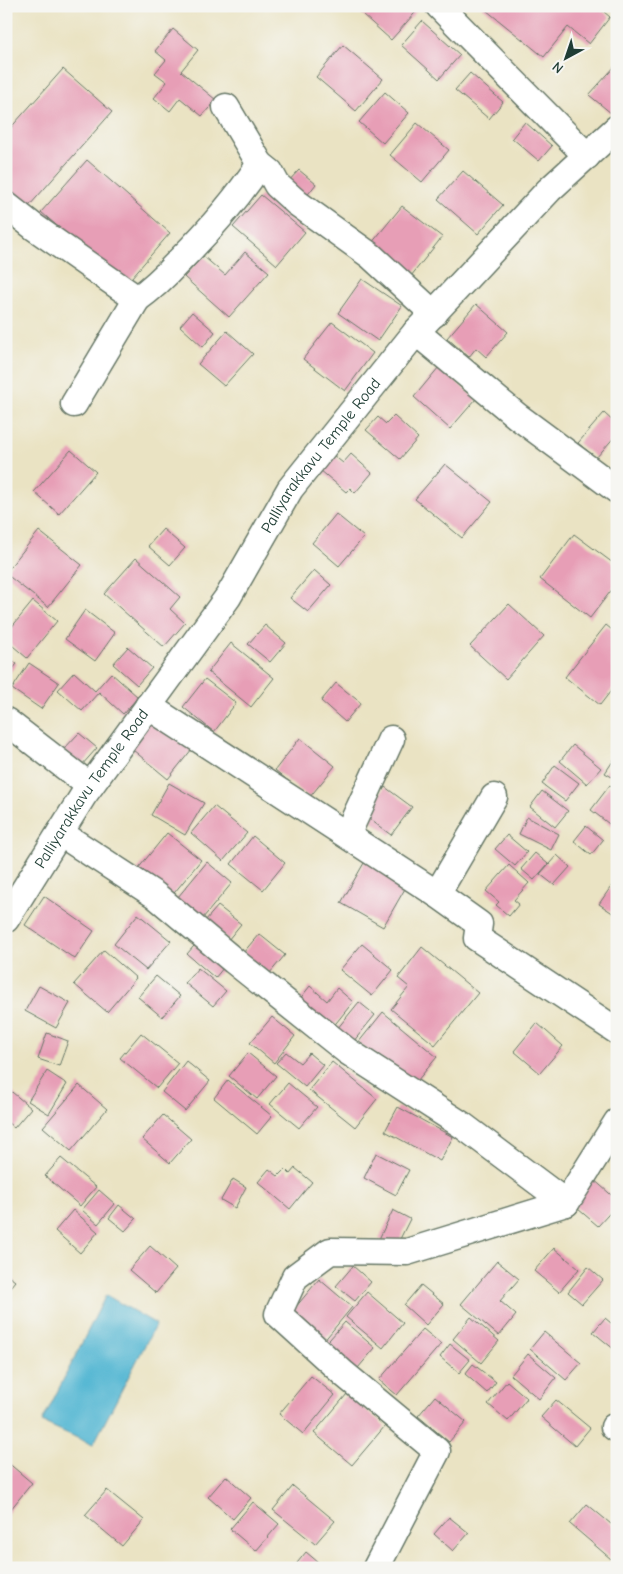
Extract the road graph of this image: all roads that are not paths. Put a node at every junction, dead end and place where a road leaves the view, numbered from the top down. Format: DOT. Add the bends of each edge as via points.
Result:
graph roads {
  1 [pos="439,6"];
  2 [pos="226,108"];
  3 [pos="617,128"];
  4 [pos="587,156"];
  5 [pos="260,164"];
  6 [pos="6,205"];
  7 [pos="137,299"];
  8 [pos="434,314"];
  9 [pos="416,332"];
  10 [pos="74,404"];
  11 [pos="617,490"];
  12 [pos="148,706"];
  13 [pos="6,721"];
  14 [pos="391,739"];
  15 [pos="90,786"];
  16 [pos="494,797"];
  17 [pos="60,833"];
  18 [pos="347,835"];
  19 [pos="437,894"];
  20 [pos="6,919"];
  21 [pos="617,1031"];
  22 [pos="617,1122"];
  23 [pos="566,1203"];
  24 [pos="376,1568"];
  1 -- 4 [label="street"];
  2 -- 5 [label="street"];
  3 -- 4 [label="street, Palliyarakkavu Temple Road"];
  4 -- 8 [label="street, Palliyarakkavu Temple Road" via="549,190"];
  5 -- 7 [label="street" via="241,192 193,248 152,289"];
  5 -- 8 [label="street" via="270,172 277,185 371,256"];
  6 -- 7 [label="street"];
  7 -- 10 [label="street"];
  8 -- 9 [label="street, Palliyarakkavu Temple Road"];
  9 -- 11 [label="street" via="517,416"];
  9 -- 12 [label="street, Palliyarakkavu Temple Road" via="290,489 228,597"];
  12 -- 15 [label="street, Palliyarakkavu Temple Road"];
  12 -- 18 [label="street"];
  13 -- 15 [label="street"];
  14 -- 18 [label="street"];
  15 -- 17 [label="street, Palliyarakkavu Temple Road"];
  16 -- 19 [label="street"];
  17 -- 20 [label="street, Palliyarakkavu Temple Road"];
  17 -- 23 [label="street" via="155,895 347,1051 462,1125"];
  18 -- 19 [label="street"];
  19 -- 21 [label="street" via="479,924 476,938"];
  22 -- 23 [label="street"];
  23 -- 24 [label="street" via="407,1252 330,1250 295,1277 278,1314 344,1374 438,1451"];
}
